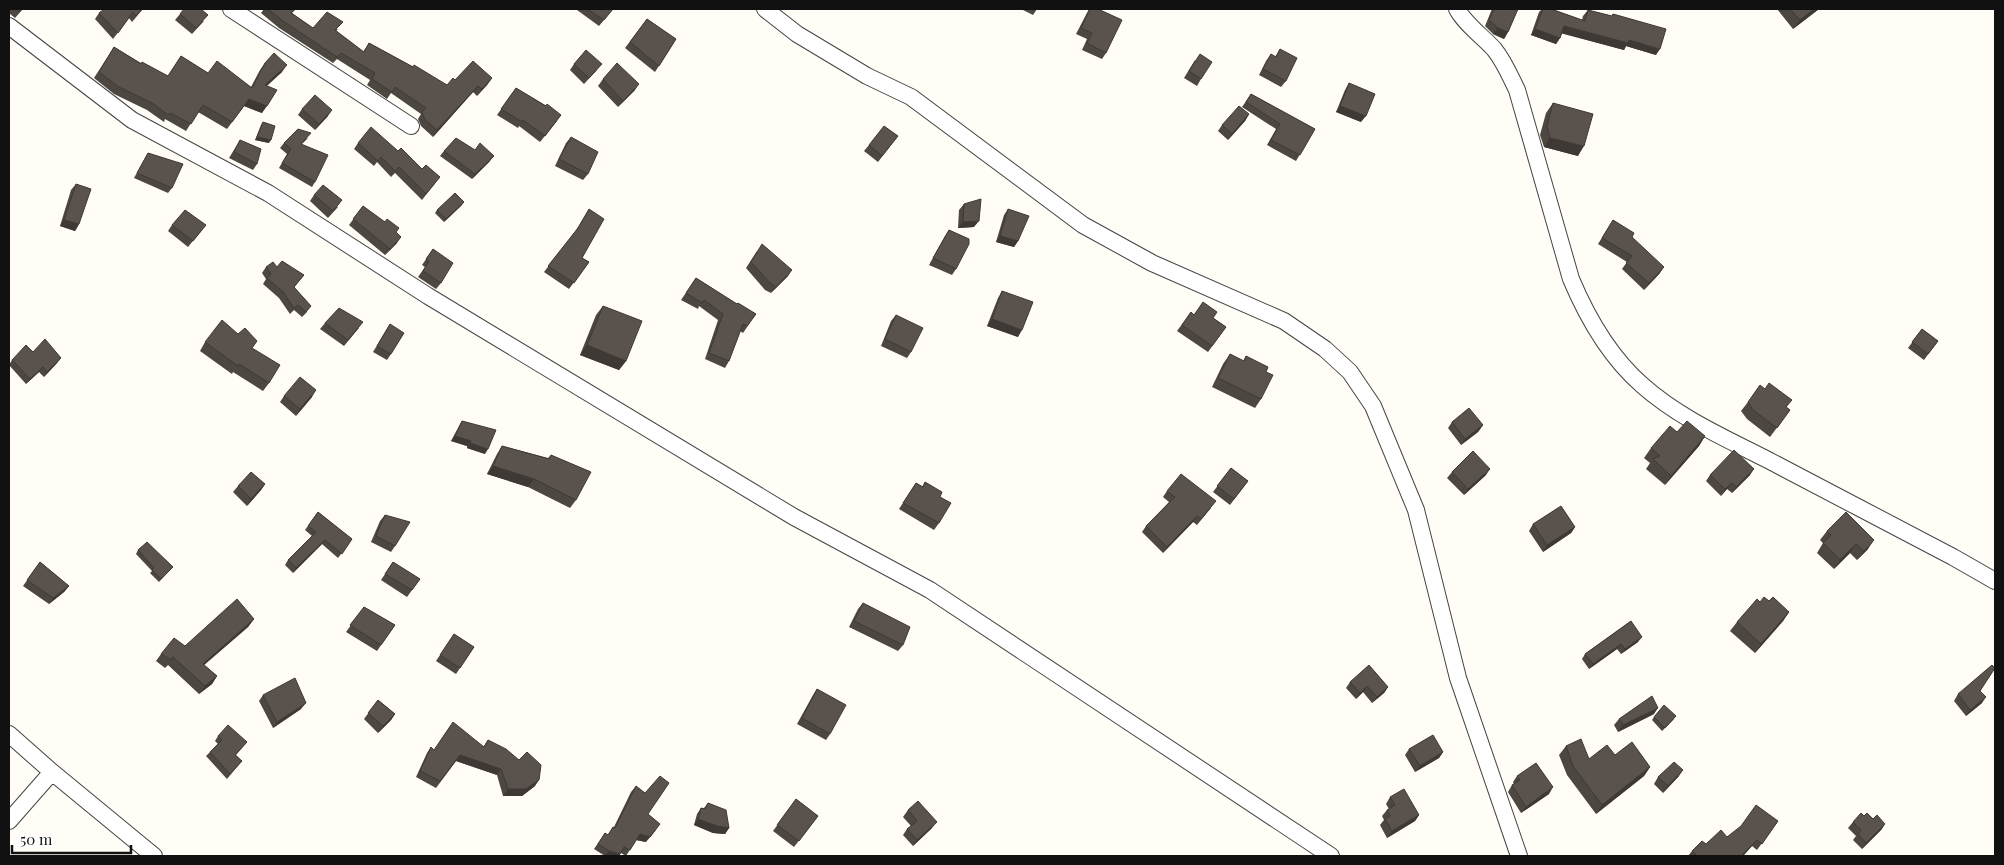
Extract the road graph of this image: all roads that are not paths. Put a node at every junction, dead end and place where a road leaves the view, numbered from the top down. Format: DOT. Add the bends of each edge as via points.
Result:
graph roads {
  1 [pos="230,9"];
  2 [pos="765,9"];
  3 [pos="1457,9"];
  4 [pos="9,26"];
  5 [pos="411,126"];
  6 [pos="1995,581"];
  7 [pos="9,734"];
  8 [pos="52,772"];
  9 [pos="9,820"];
  10 [pos="154,856"];
  11 [pos="1330,856"];
  12 [pos="1519,856"];
  1 -- 5 [label="street"];
  2 -- 12 [label="street" via="797,34 867,76 911,97 1083,225 1152,263 1284,321 1326,349 1350,372 1373,406 1416,510 1458,678"];
  3 -- 6 [label="street" via="1495,51 1519,98 1571,279 1581,303 1592,324 1641,384 1682,415"];
  4 -- 11 [label="street" via="132,120 268,192 428,296 794,517 930,590"];
  7 -- 8 [label="street"];
  8 -- 9 [label="street"];
  8 -- 10 [label="street"];
}
